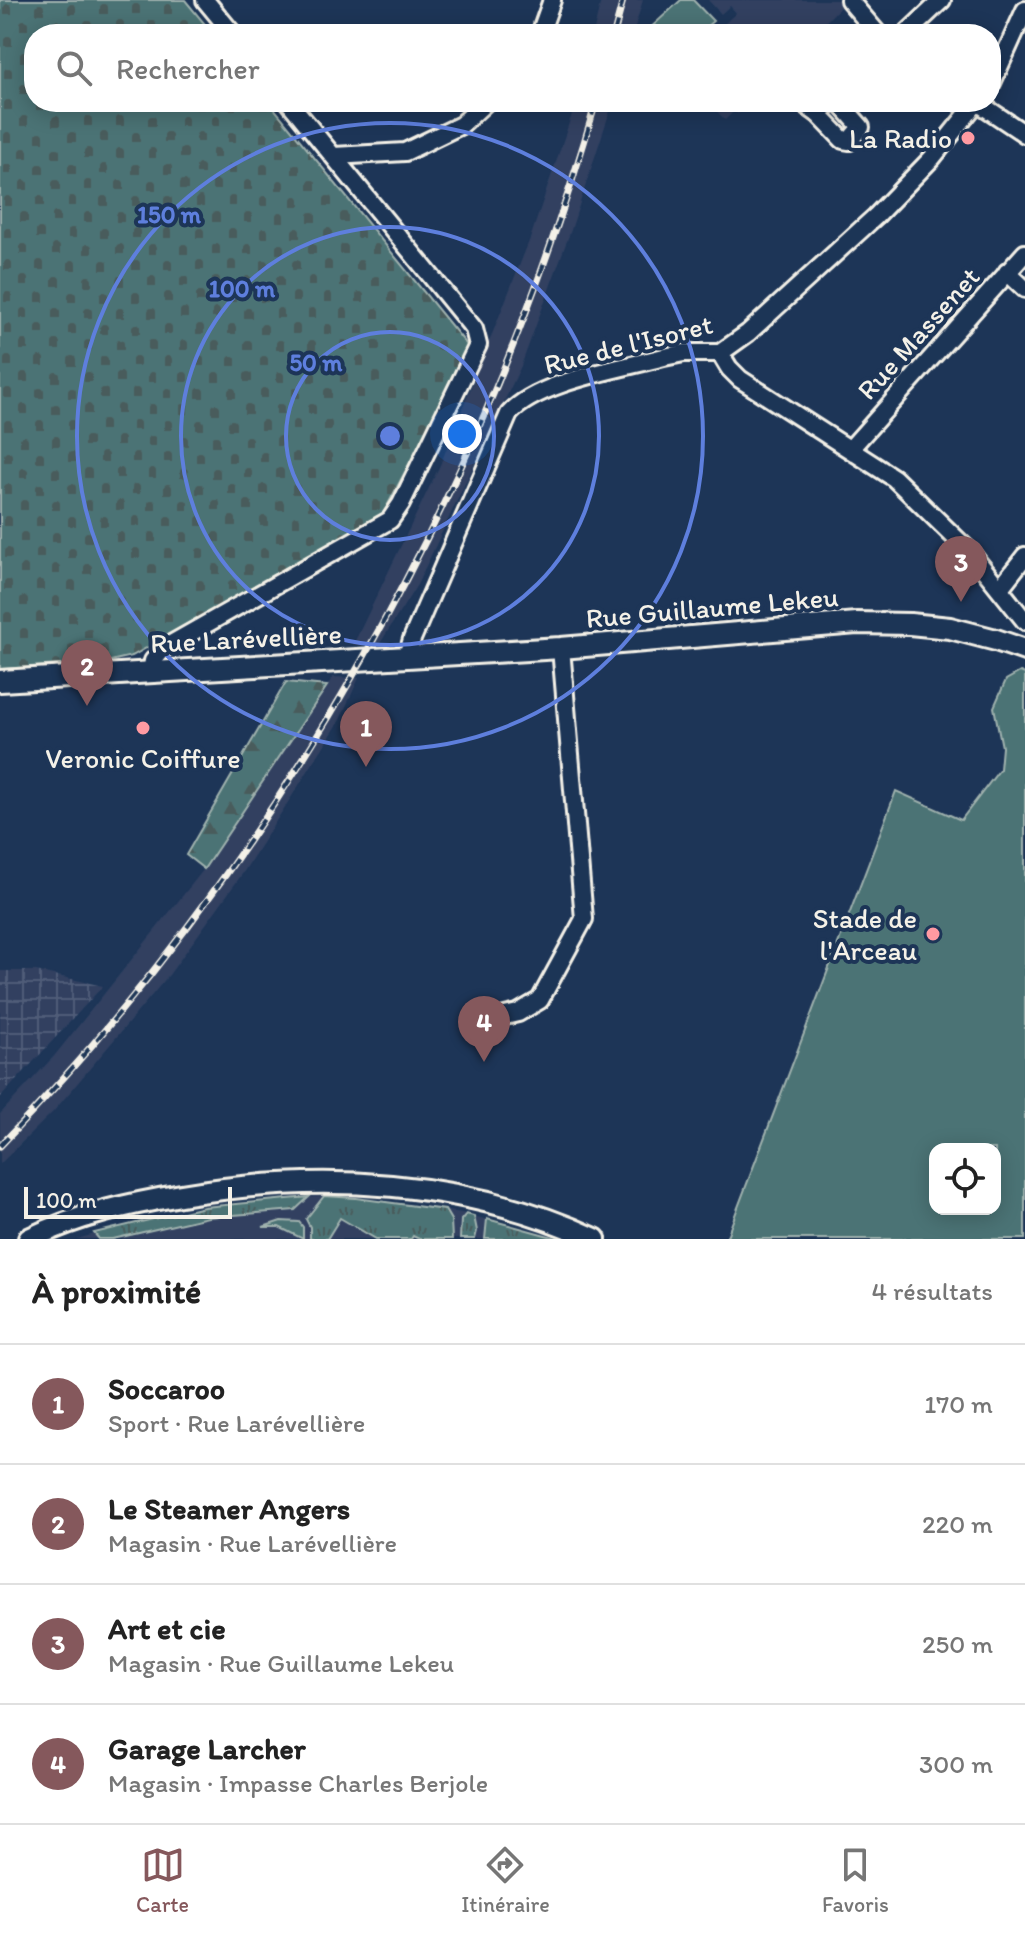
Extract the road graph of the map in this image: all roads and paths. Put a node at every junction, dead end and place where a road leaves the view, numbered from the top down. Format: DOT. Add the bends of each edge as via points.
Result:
graph roads {
  1 [pos="205,0"];
  2 [pos="552,0"];
  3 [pos="849,0"];
  4 [pos="942,0"];
  5 [pos="1023,21"];
  6 [pos="225,24"];
  7 [pos="544,24"];
  8 [pos="869,24"];
  9 [pos="917,24"];
  10 [pos="1001,65"];
  11 [pos="297,112"];
  12 [pos="475,112"];
  13 [pos="815,112"];
  14 [pos="848,112"];
  15 [pos="969,112"];
  16 [pos="992,112"];
  17 [pos="818,114"];
  18 [pos="1025,134"];
  19 [pos="334,156"];
  20 [pos="1025,253"];
  21 [pos="1007,272"];
  22 [pos="1025,289"];
  23 [pos="720,353"];
  24 [pos="851,448"];
  25 [pos="1025,556"];
  26 [pos="1000,588"];
  27 [pos="1025,621"];
  28 [pos="1024,646"];
  29 [pos="561,648"];
  30 [pos="404,658"];
  31 [pos="151,672"];
  32 [pos="0,681"];
  33 [pos="505,1016"];
  34 [pos="193,1193"];
  35 [pos="29,1239"];
  36 [pos="45,1239"];
  37 [pos="595,1239"];
  1 -- 6 [label="street"];
  2 -- 7 [label="street"];
  3 -- 8 [label="street"];
  4 -- 9 [label="street"];
  5 -- 10 [label="street"];
  11 -- 19 [label="street"];
  12 -- 19 [label="street" via="461,125 405,152"];
  13 -- 17 [label="street"];
  14 -- 17 [label="street" via="860,126 849,141"];
  15 -- 23 [label="street, Rue de l'Isoret" via="876,216"];
  16 -- 18 [label="street"];
  19 -- 31 [label="street" via="474,329 475,354 390,520 164,648"];
  20 -- 21 [label="street, Rue Massenet"];
  21 -- 22 [label="street"];
  21 -- 24 [label="street, Rue Massenet"];
  23 -- 24 [label="street" via="740,379"];
  23 -- 30 [label="street, Rue de l'Isoret" via="664,357 546,390 517,406 509,414"];
  24 -- 26 [label="street" via="894,478"];
  25 -- 26 [label="street"];
  26 -- 27 [label="street"];
  28 -- 29 [label="street, Rue Guillaume Lekeu" via="950,628 857,623"];
  29 -- 30 [label="street, Rue Guillaume Lekeu"];
  29 -- 33 [label="street" via="584,919 540,1000"];
  30 -- 31 [label="street, Rue Larévellière"];
  31 -- 32 [label="street, Rue Larévellière"];
  34 -- 35 [label="street" via="89,1214"];
  34 -- 36 [label="street"];
  34 -- 37 [label="street" via="289,1182 385,1184 500,1205"];
}
